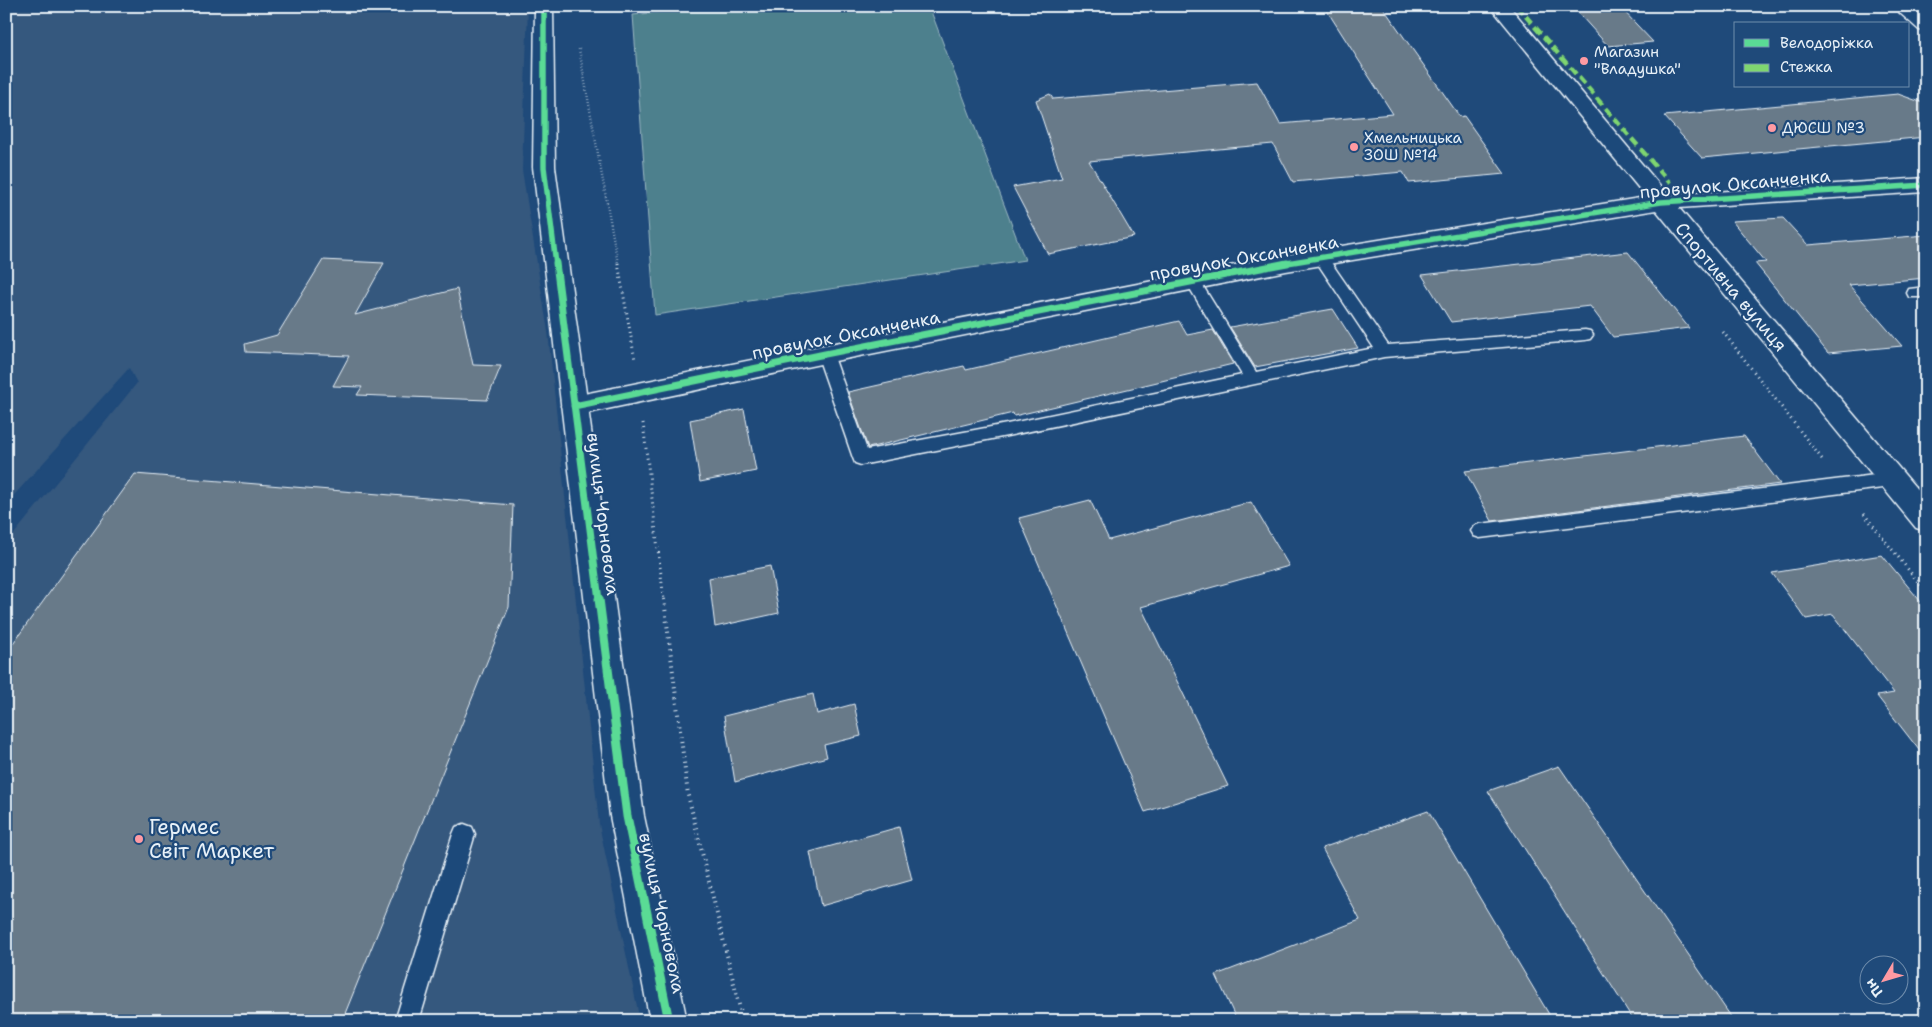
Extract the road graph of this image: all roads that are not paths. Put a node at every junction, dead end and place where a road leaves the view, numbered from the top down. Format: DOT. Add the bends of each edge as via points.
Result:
graph roads {
  1 [pos="544,6"];
  2 [pos="1499,6"];
  3 [pos="1901,6"];
  4 [pos="1926,26"];
  5 [pos="1926,185"];
  6 [pos="1661,202"];
  7 [pos="1321,258"];
  8 [pos="1193,282"];
  9 [pos="1584,335"];
  10 [pos="1384,351"];
  11 [pos="825,354"];
  12 [pos="1251,377"];
  13 [pos="574,406"];
  14 [pos="1891,480"];
  15 [pos="1926,520"];
  16 [pos="1480,531"];
  17 [pos="464,834"];
  18 [pos="407,1021"];
  19 [pos="669,1021"];
  1 -- 13 [label="street, вулиця Чорновола" via="544,167"];
  2 -- 6 [label="street, Спортивна вулиця"];
  3 -- 4 [label="street"];
  5 -- 6 [label="street, провулок Оксанченка"];
  6 -- 7 [label="street, провулок Оксанченка"];
  6 -- 14 [label="street, Спортивна вулиця"];
  7 -- 8 [label="street, провулок Оксанченка"];
  7 -- 10 [label="lane"];
  8 -- 11 [label="street, провулок Оксанченка"];
  8 -- 12 [label="lane"];
  9 -- 10 [label="lane"];
  10 -- 12 [label="lane"];
  11 -- 12 [label="lane" via="861,458"];
  11 -- 13 [label="street, провулок Оксанченка"];
  13 -- 19 [label="street, вулиця Чорновола" via="627,816"];
  14 -- 15 [label="street, Спортивна вулиця"];
  14 -- 16 [label="lane"];
  17 -- 18 [label="lane"];
}
